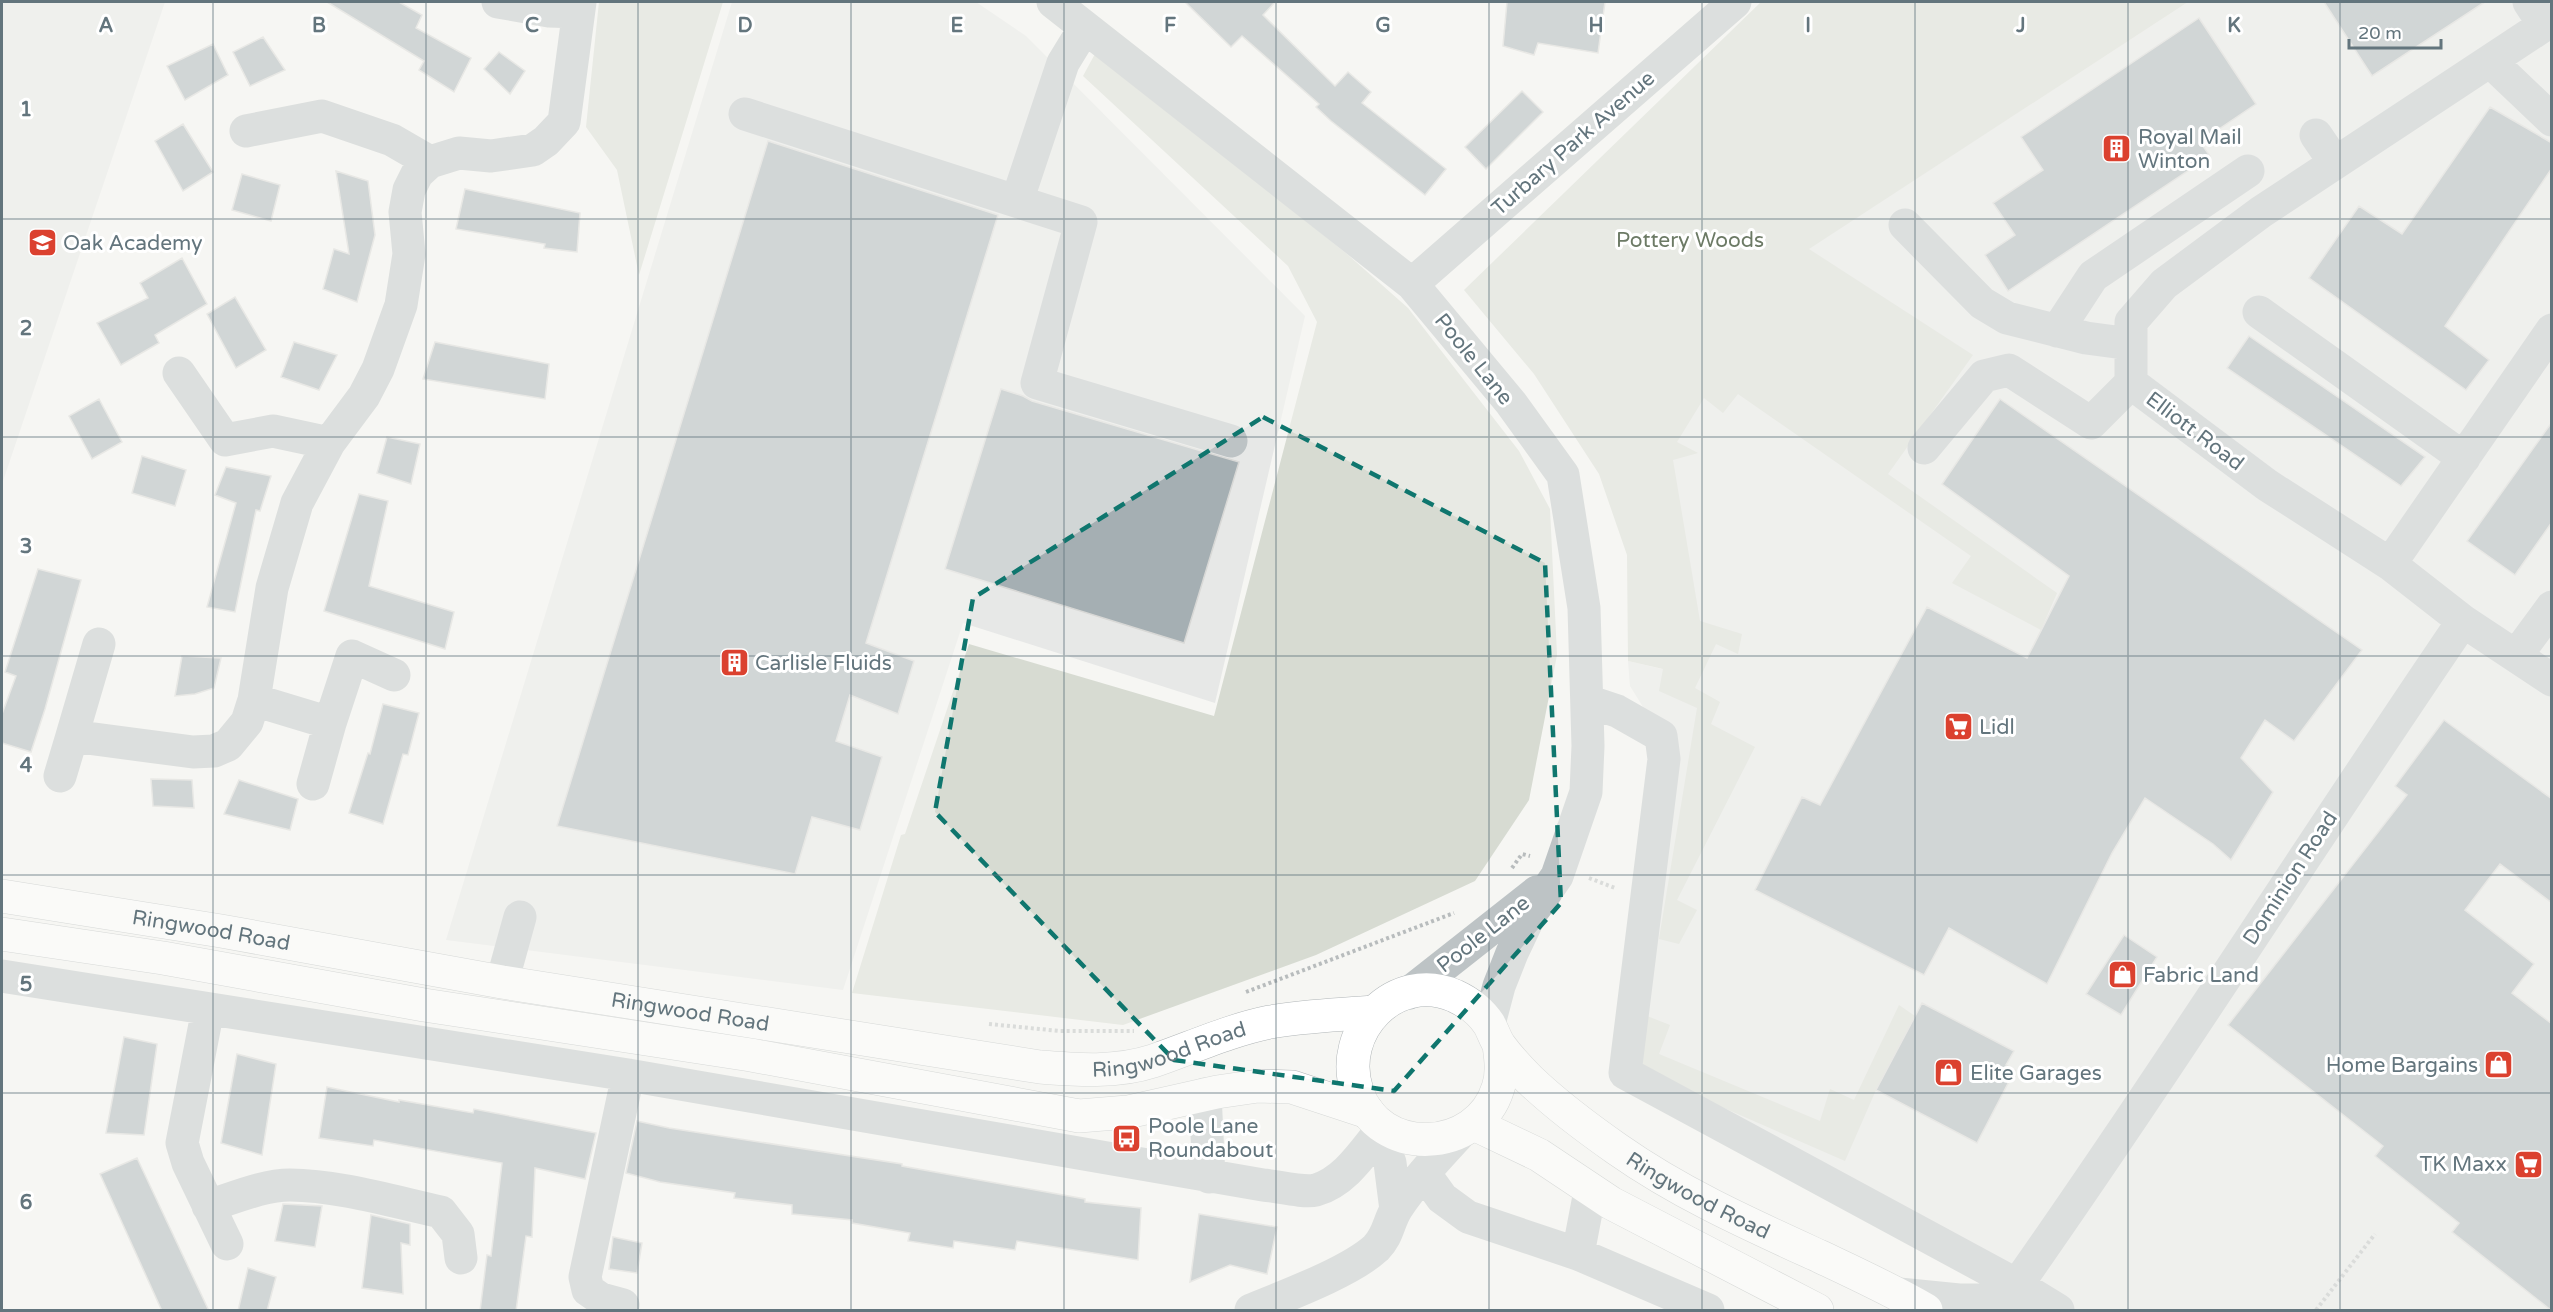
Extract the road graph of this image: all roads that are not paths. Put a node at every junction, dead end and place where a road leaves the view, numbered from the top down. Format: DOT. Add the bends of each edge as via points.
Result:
graph roads {
  1 [pos="498,2"];
  2 [pos="1053,2"];
  3 [pos="1735,2"];
  4 [pos="579,7"];
  5 [pos="2542,15"];
  6 [pos="1085,27"];
  7 [pos="2490,61"];
  8 [pos="745,114"];
  9 [pos="2552,120"];
  10 [pos="246,130"];
  11 [pos="2316,135"];
  12 [pos="430,162"];
  13 [pos="2335,164"];
  14 [pos="2248,171"];
  15 [pos="1017,201"];
  16 [pos="1905,225"];
  17 [pos="1412,284"];
  18 [pos="2259,312"];
  19 [pos="2552,330"];
  20 [pos="2057,331"];
  21 [pos="2131,344"];
  22 [pos="180,373"];
  23 [pos="2131,383"];
  24 [pos="1232,441"];
  25 [pos="329,443"];
  26 [pos="1924,448"];
  27 [pos="2463,458"];
  28 [pos="2390,564"];
  29 [pos="2552,607"];
  30 [pos="2463,621"];
  31 [pos="99,644"];
  32 [pos="2516,656"];
  33 [pos="394,675"];
  34 [pos="2552,680"];
  35 [pos="254,700"];
  36 [pos="1587,701"];
  37 [pos="330,723"];
  38 [pos="72,736"];
  39 [pos="60,776"];
  40 [pos="313,784"];
  41 [pos="1572,876"];
  42 [pos="2,896"];
  43 [pos="520,917"];
  44 [pos="2,934"];
  45 [pos="2,976"];
  46 [pos="502,982"];
  47 [pos="1409,993"];
  48 [pos="208,1009"];
  49 [pos="1374,1012"];
  50 [pos="1494,1034"];
  51 [pos="627,1075"];
  52 [pos="1205,1094"];
  53 [pos="1375,1123"];
  54 [pos="1467,1129"];
  55 [pos="1424,1173"];
  56 [pos="1209,1177"];
  57 [pos="1590,1191"];
  58 [pos="208,1206"];
  59 [pos="1396,1210"];
  60 [pos="227,1244"];
  61 [pos="1578,1254"];
  62 [pos="461,1257"];
  63 [pos="1899,1294"];
  64 [pos="2014,1298"];
  65 [pos="623,1305"];
  66 [pos="1251,1311"];
  67 [pos="1708,1311"];
  68 [pos="1817,1311"];
  69 [pos="1926,1311"];
  70 [pos="2058,1311"];
  1 -- 4 [label="street" via="549,11"];
  2 -- 6 [label="street, Poole Lane"];
  3 -- 17 [label="street, Turbary Park Avenue"];
  4 -- 12 [label="street" via="564,122 546,141 533,150 516,154 459,153"];
  5 -- 7 [label="street, Elliott Road"];
  6 -- 15 [label="street" via="1063,63"];
  6 -- 17 [label="street, Poole Lane"];
  7 -- 9 [label="street"];
  7 -- 13 [label="street, Elliott Road"];
  8 -- 15 [label="street"];
  10 -- 12 [label="street" via="322,116 392,140"];
  11 -- 13 [label="street"];
  12 -- 25 [label="street" via="417,174 409,190 405,212 408,277 391,337 364,396"];
  13 -- 21 [label="street, Elliott Road" via="2261,212 2164,284 2131,322"];
  14 -- 20 [label="street" via="2093,276"];
  15 -- 24 [label="street" via="1081,222 1037,383"];
  16 -- 20 [label="street" via="1982,303 2007,318"];
  17 -- 36 [label="street, Poole Lane" via="1511,403 1563,475 1584,608"];
  18 -- 27 [label="street"];
  19 -- 27 [label="street"];
  20 -- 21 [label="street"];
  21 -- 23 [label="street, Elliott Road"];
  22 -- 25 [label="street" via="225,440 273,431"];
  23 -- 26 [label="street" via="2091,423 2009,370 1984,376"];
  23 -- 28 [label="street, Elliott Road" via="2267,485"];
  25 -- 35 [label="street" via="297,503 285,540 272,588"];
  27 -- 28 [label="street"];
  28 -- 30 [label="street, Elliott Road"];
  29 -- 32 [label="street"];
  30 -- 32 [label="street, Elliott Road"];
  30 -- 64 [label="street, Dominion Road"];
  31 -- 38 [label="street"];
  32 -- 34 [label="street, Elliott Road"];
  33 -- 37 [label="street" via="352,656"];
  35 -- 37 [label="street"];
  35 -- 38 [label="street" via="247,722 238,734 228,745 214,751 193,752"];
  36 -- 41 [label="street, Poole Lane" via="1586,792"];
  36 -- 64 [label="street" via="1617,711 1661,736 1664,759 1625,1073"];
  37 -- 40 [label="street"];
  38 -- 39 [label="street"];
  41 -- 47 [label="street, Poole Lane"];
  41 -- 50 [label="street, Poole Lane" via="1530,915 1499,986"];
  42 -- 46 [label="highway, Ringwood Road"];
  43 -- 46 [label="street"];
  44 -- 52 [label="highway, Ringwood Road" via="751,1055 1079,1116 1128,1112"];
  45 -- 48 [label="street"];
  46 -- 49 [label="highway, Ringwood Road" via="975,1058 1083,1071 1152,1061 1269,1022"];
  47 -- 49 [label="highway"];
  47 -- 50 [label="highway" via="1432,991 1454,996 1474,1007"];
  48 -- 51 [label="street"];
  48 -- 58 [label="street" via="182,1143"];
  49 -- 53 [label="highway" via="1353,1050 1352,1072 1357,1093"];
  50 -- 54 [label="highway" via="1502,1066 1498,1088 1489,1108"];
  50 -- 63 [label="highway, Ringwood Road" via="1529,1079 1617,1149 1738,1219"];
  51 -- 56 [label="street"];
  51 -- 65 [label="street" via="585,1277 588,1290 601,1299"];
  52 -- 53 [label="highway, Ringwood Road" via="1258,1086 1292,1087"];
  52 -- 56 [label="street"];
  53 -- 54 [label="highway" via="1418,1140 1440,1140"];
  53 -- 56 [label="street" via="1355,1164 1315,1190"];
  53 -- 59 [label="street" via="1390,1163"];
  54 -- 55 [label="street"];
  54 -- 57 [label="highway" via="1539,1155"];
  55 -- 59 [label="street"];
  55 -- 61 [label="street" via="1442,1198 1468,1217"];
  57 -- 61 [label="street"];
  57 -- 68 [label="highway"];
  58 -- 60 [label="street"];
  58 -- 62 [label="street" via="289,1185 355,1193 441,1212 458,1234"];
  59 -- 66 [label="street" via="1389,1233 1375,1249 1337,1272"];
  61 -- 67 [label="street"];
  63 -- 64 [label="street" via="1959,1300"];
  63 -- 69 [label="highway, Ringwood Road"];
  64 -- 70 [label="street"];
}
